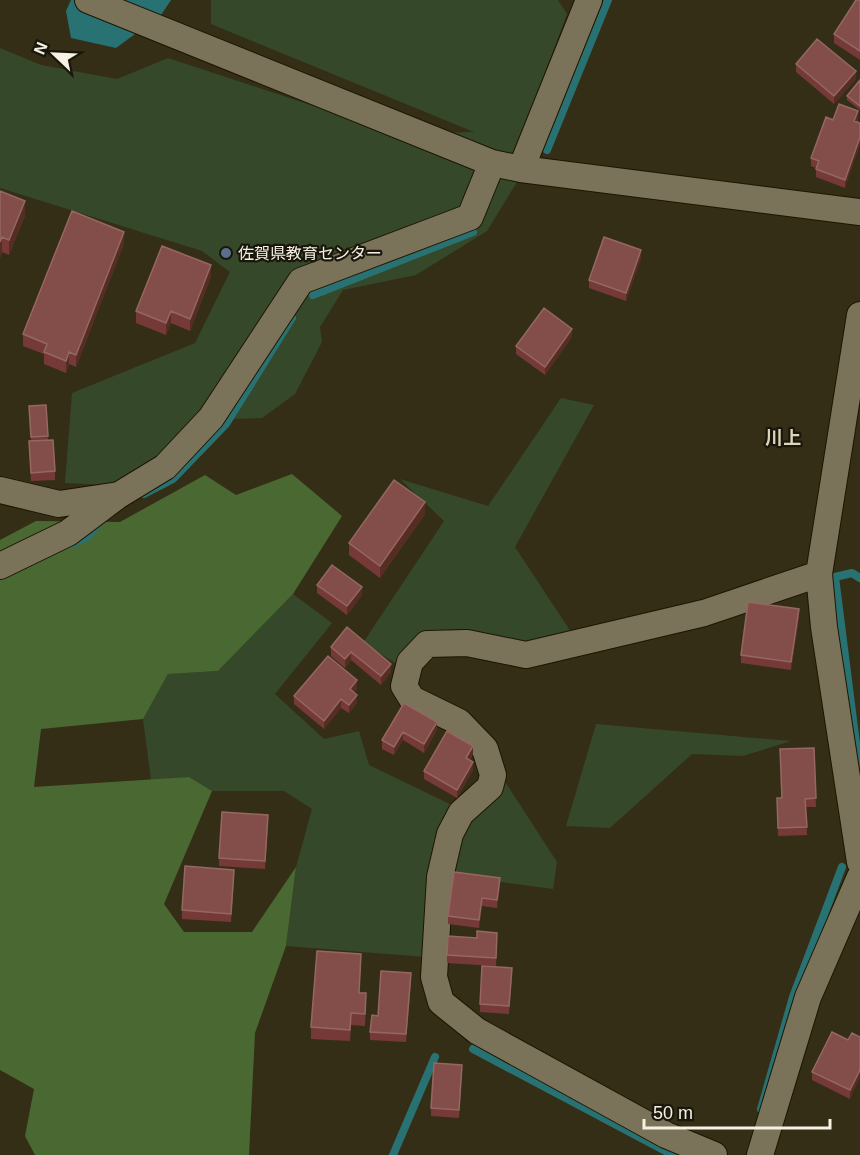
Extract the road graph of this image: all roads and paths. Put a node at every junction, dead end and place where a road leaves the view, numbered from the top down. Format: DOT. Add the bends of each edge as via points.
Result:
graph roads {
  1 [pos="88,0"];
  2 [pos="589,0"];
  3 [pos="492,163"];
  4 [pos="522,169"];
  5 [pos="860,212"];
  6 [pos="860,315"];
  7 [pos="0,490"];
  8 [pos="119,495"];
  9 [pos="0,566"];
  10 [pos="819,574"];
  11 [pos="860,862"];
  12 [pos="860,877"];
  13 [pos="714,1155"];
  14 [pos="760,1155"];
  1 -- 3 [label="street"];
  2 -- 4 [label="street"];
  3 -- 4 [label="street"];
  3 -- 8 [label="street" via="470,217 302,281 211,418 165,467"];
  4 -- 5 [label="street"];
  6 -- 10 [label="street"];
  7 -- 8 [label="street" via="59,504"];
  8 -- 9 [label="street" via="68,533"];
  10 -- 11 [label="street"];
  10 -- 13 [label="street" via="704,613 526,655 467,643 427,644 410,662 404,686 412,699 459,722 485,749 493,775 490,787 461,813 450,834 440,878 434,977 441,1002 487,1037 666,1135"];
  12 -- 14 [label="street" via="808,997"];
}
